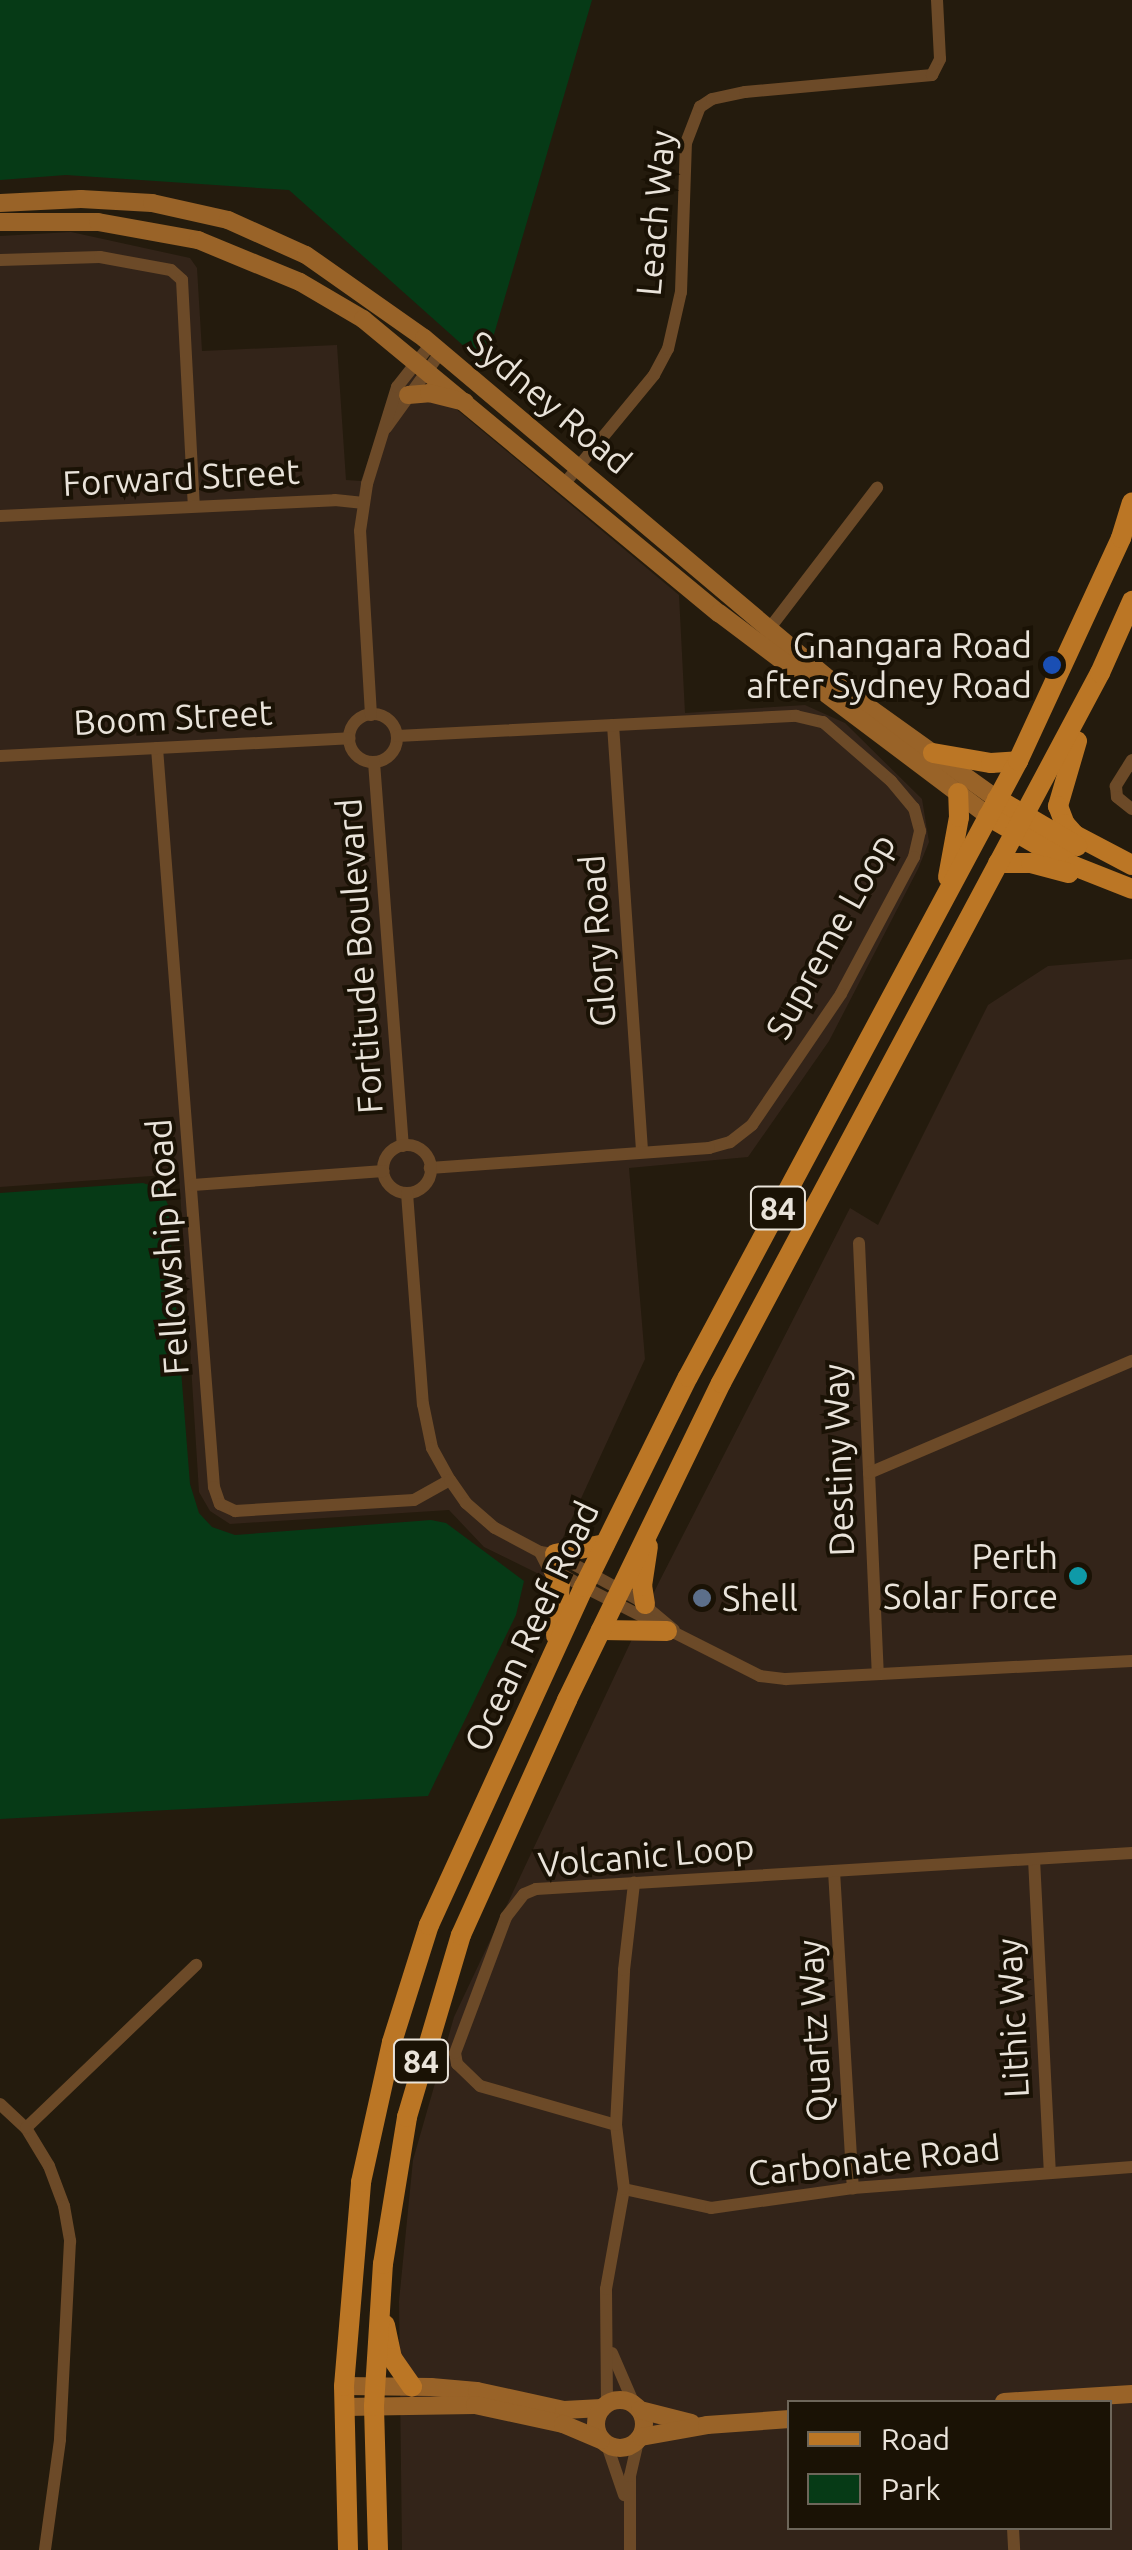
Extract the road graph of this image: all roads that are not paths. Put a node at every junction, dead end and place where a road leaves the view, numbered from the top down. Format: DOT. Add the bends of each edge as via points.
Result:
graph roads {
  1 [pos="937,0"];
  2 [pos="0,203"];
  3 [pos="0,222"];
  4 [pos="0,260"];
  5 [pos="436,348"];
  6 [pos="421,365"];
  7 [pos="408,395"];
  8 [pos="470,404"];
  9 [pos="385,430"];
  10 [pos="578,468"];
  11 [pos="565,483"];
  12 [pos="876,488"];
  13 [pos="364,503"];
  14 [pos="1132,503"];
  15 [pos="194,506"];
  16 [pos="0,516"];
  17 [pos="1132,601"];
  18 [pos="771,627"];
  19 [pos="758,643"];
  20 [pos="1100,674"];
  21 [pos="371,714"];
  22 [pos="612,725"];
  23 [pos="396,736"];
  24 [pos="350,738"];
  25 [pos="158,748"];
  26 [pos="933,753"];
  27 [pos="0,756"];
  28 [pos="1132,760"];
  29 [pos="1018,761"];
  30 [pos="374,762"];
  31 [pos="958,793"];
  32 [pos="993,807"];
  33 [pos="1132,809"];
  34 [pos="1019,824"];
  35 [pos="998,863"];
  36 [pos="1132,866"];
  37 [pos="1105,880"];
  38 [pos="1132,889"];
  39 [pos="944,899"];
  40 [pos="403,1146"];
  41 [pos="642,1152"];
  42 [pos="430,1168"];
  43 [pos="383,1171"];
  44 [pos="194,1185"];
  45 [pos="407,1193"];
  46 [pos="859,1243"];
  47 [pos="1132,1361"];
  48 [pos="869,1473"];
  49 [pos="450,1480"];
  50 [pos="650,1529"];
  51 [pos="605,1544"];
  52 [pos="549,1558"];
  53 [pos="587,1581"];
  54 [pos="618,1597"];
  55 [pos="644,1604"];
  56 [pos="601,1630"];
  57 [pos="674,1633"];
  58 [pos="554,1653"];
  59 [pos="1132,1660"];
  60 [pos="878,1674"];
  61 [pos="1132,1854"];
  62 [pos="1034,1859"];
  63 [pos="834,1871"];
  64 [pos="634,1883"];
  65 [pos="196,1964"];
  66 [pos="0,2104"];
  67 [pos="616,2125"];
  68 [pos="26,2128"];
  69 [pos="1132,2167"];
  70 [pos="1050,2173"];
  71 [pos="853,2188"];
  72 [pos="624,2189"];
  73 [pos="381,2288"];
  74 [pos="610,2346"];
  75 [pos="412,2387"];
  76 [pos="1132,2394"];
  77 [pos="344,2396"];
  78 [pos="374,2396"];
  79 [pos="1038,2400"];
  80 [pos="604,2406"];
  81 [pos="637,2407"];
  82 [pos="787,2419"];
  83 [pos="706,2426"];
  84 [pos="639,2439"];
  85 [pos="604,2442"];
  86 [pos="628,2512"];
  87 [pos="44,2550"];
  88 [pos="348,2550"];
  89 [pos="378,2550"];
  90 [pos="630,2550"];
  1 -- 10 [label="street, Leach Way" via="940,59 932,75 745,92 700,106 686,142 680,292 668,349"];
  2 -- 5 [label="street, Sydney Road" via="122,200 228,220 306,255"];
  3 -- 6 [label="street, Sydney Road" via="98,222 198,240 300,282 364,318"];
  4 -- 15 [label="street" via="100,257 171,270 182,280"];
  5 -- 6 [label="street"];
  5 -- 10 [label="street, Sydney Road"];
  6 -- 7 [label="street"];
  6 -- 8 [label="street, Sydney Road"];
  6 -- 9 [label="street" via="392,399"];
  7 -- 8 [label="street"];
  7 -- 9 [label="street"];
  8 -- 11 [label="street, Sydney Road"];
  9 -- 13 [label="street"];
  10 -- 11 [label="street, Leach Way"];
  10 -- 18 [label="street, Sydney Road"];
  11 -- 19 [label="street, Sydney Road"];
  12 -- 18 [label="street"];
  13 -- 15 [label="street, Forward Street"];
  13 -- 21 [label="street" via="361,589"];
  14 -- 29 [label="main road, Ocean Reef Road"];
  15 -- 16 [label="street, Forward Street"];
  17 -- 20 [label="main road"];
  18 -- 19 [label="street"];
  18 -- 26 [label="street, Sydney Road" via="825,676"];
  19 -- 31 [label="street, Sydney Road"];
  20 -- 34 [label="main road, 84"];
  20 -- 36 [label="main road" via="1058,806 1075,835"];
  21 -- 23 [label="street" via="385,718"];
  21 -- 24 [label="street" via="356,721"];
  22 -- 23 [label="street, Supreme Loop"];
  22 -- 41 [label="street, Glory Road"];
  22 -- 41 [label="street, Supreme Loop" via="796,716 822,722 892,781 914,808 920,831 914,858 840,994 752,1126 709,1148"];
  23 -- 30 [label="street" via="388,756"];
  24 -- 25 [label="street, Boom Street"];
  24 -- 30 [label="street" via="359,758"];
  25 -- 27 [label="street, Boom Street"];
  25 -- 44 [label="street, Fellowship Road"];
  26 -- 29 [label="main road"];
  26 -- 32 [label="street, Sydney Road"];
  28 -- 33 [label="street" via="1116,786 1117,797"];
  29 -- 32 [label="main road, Ocean Reef Road"];
  30 -- 40 [label="street, Fortitude Boulevard"];
  31 -- 32 [label="street, Sydney Road"];
  31 -- 39 [label="main road"];
  32 -- 34 [label="main road"];
  32 -- 39 [label="main road, Ocean Reef Road / 84"];
  34 -- 35 [label="main road, Ocean Reef Road / 84"];
  34 -- 36 [label="main road"];
  34 -- 37 [label="main road"];
  35 -- 37 [label="main road"];
  35 -- 50 [label="main road, Ocean Reef Road / 84"];
  37 -- 38 [label="main road"];
  39 -- 51 [label="main road, Ocean Reef Road / 84"];
  40 -- 42 [label="street" via="424,1154"];
  40 -- 43 [label="street" via="390,1153"];
  41 -- 42 [label="street, Supreme Loop"];
  42 -- 45 [label="street" via="426,1182"];
  43 -- 44 [label="street"];
  43 -- 45 [label="street" via="392,1188"];
  44 -- 49 [label="street, Fellowship Road" via="220,1504 235,1511 414,1500"];
  45 -- 49 [label="street" via="422,1404 432,1448"];
  46 -- 48 [label="street, Destiny Way"];
  47 -- 48 [label="street"];
  48 -- 60 [label="street, Destiny Way"];
  49 -- 52 [label="street" via="495,1528"];
  50 -- 54 [label="main road, Ocean Reef Road / 84"];
  50 -- 55 [label="main road"];
  51 -- 52 [label="main road"];
  51 -- 53 [label="main road, Ocean Reef Road / 84"];
  52 -- 53 [label="street"];
  52 -- 58 [label="main road" via="560,1590"];
  53 -- 54 [label="street"];
  53 -- 58 [label="main road, Ocean Reef Road / 84"];
  54 -- 55 [label="street"];
  54 -- 56 [label="main road, Ocean Reef Road / 84"];
  54 -- 57 [label="street"];
  55 -- 57 [label="street"];
  56 -- 57 [label="main road"];
  56 -- 73 [label="main road, Ocean Reef Road / 84" via="452,1960 403,2136"];
  57 -- 60 [label="street" via="760,1676"];
  58 -- 77 [label="main road, Ocean Reef Road / 84" via="429,1924 392,2042 360,2182"];
  59 -- 60 [label="street"];
  61 -- 62 [label="street, Volcanic Loop"];
  62 -- 63 [label="street, Volcanic Loop"];
  62 -- 70 [label="street, Lithic Way"];
  63 -- 64 [label="street, Volcanic Loop"];
  63 -- 71 [label="street, Quartz Way"];
  64 -- 67 [label="street"];
  64 -- 67 [label="street, Volcanic Loop" via="536,1889 516,1902 455,2053 463,2074 480,2086"];
  65 -- 68 [label="street"];
  66 -- 68 [label="street"];
  67 -- 72 [label="street"];
  68 -- 87 [label="street" via="49,2166 70,2241 60,2440"];
  69 -- 70 [label="street, Carbonate Road"];
  70 -- 71 [label="street, Carbonate Road"];
  71 -- 72 [label="street, Carbonate Road" via="711,2208"];
  72 -- 74 [label="street" via="606,2288"];
  73 -- 75 [label="main road" via="392,2358"];
  73 -- 78 [label="main road, Ocean Reef Road / 84"];
  74 -- 80 [label="street"];
  74 -- 81 [label="street"];
  75 -- 78 [label="street"];
  75 -- 80 [label="street" via="477,2391 564,2410"];
  76 -- 79 [label="street"];
  77 -- 78 [label="street"];
  77 -- 88 [label="main road, Ocean Reef Road / 84"];
  78 -- 85 [label="street" via="476,2405 563,2424"];
  78 -- 89 [label="main road, Ocean Reef Road / 84"];
  80 -- 81 [label="street" via="620,2400"];
  80 -- 85 [label="street" via="596,2427"];
  81 -- 83 [label="street"];
  81 -- 84 [label="street" via="644,2420"];
  82 -- 83 [label="street"];
  83 -- 84 [label="street"];
  84 -- 85 [label="street" via="626,2448"];
  84 -- 86 [label="street"];
  85 -- 86 [label="street"];
  86 -- 90 [label="street"];
}
